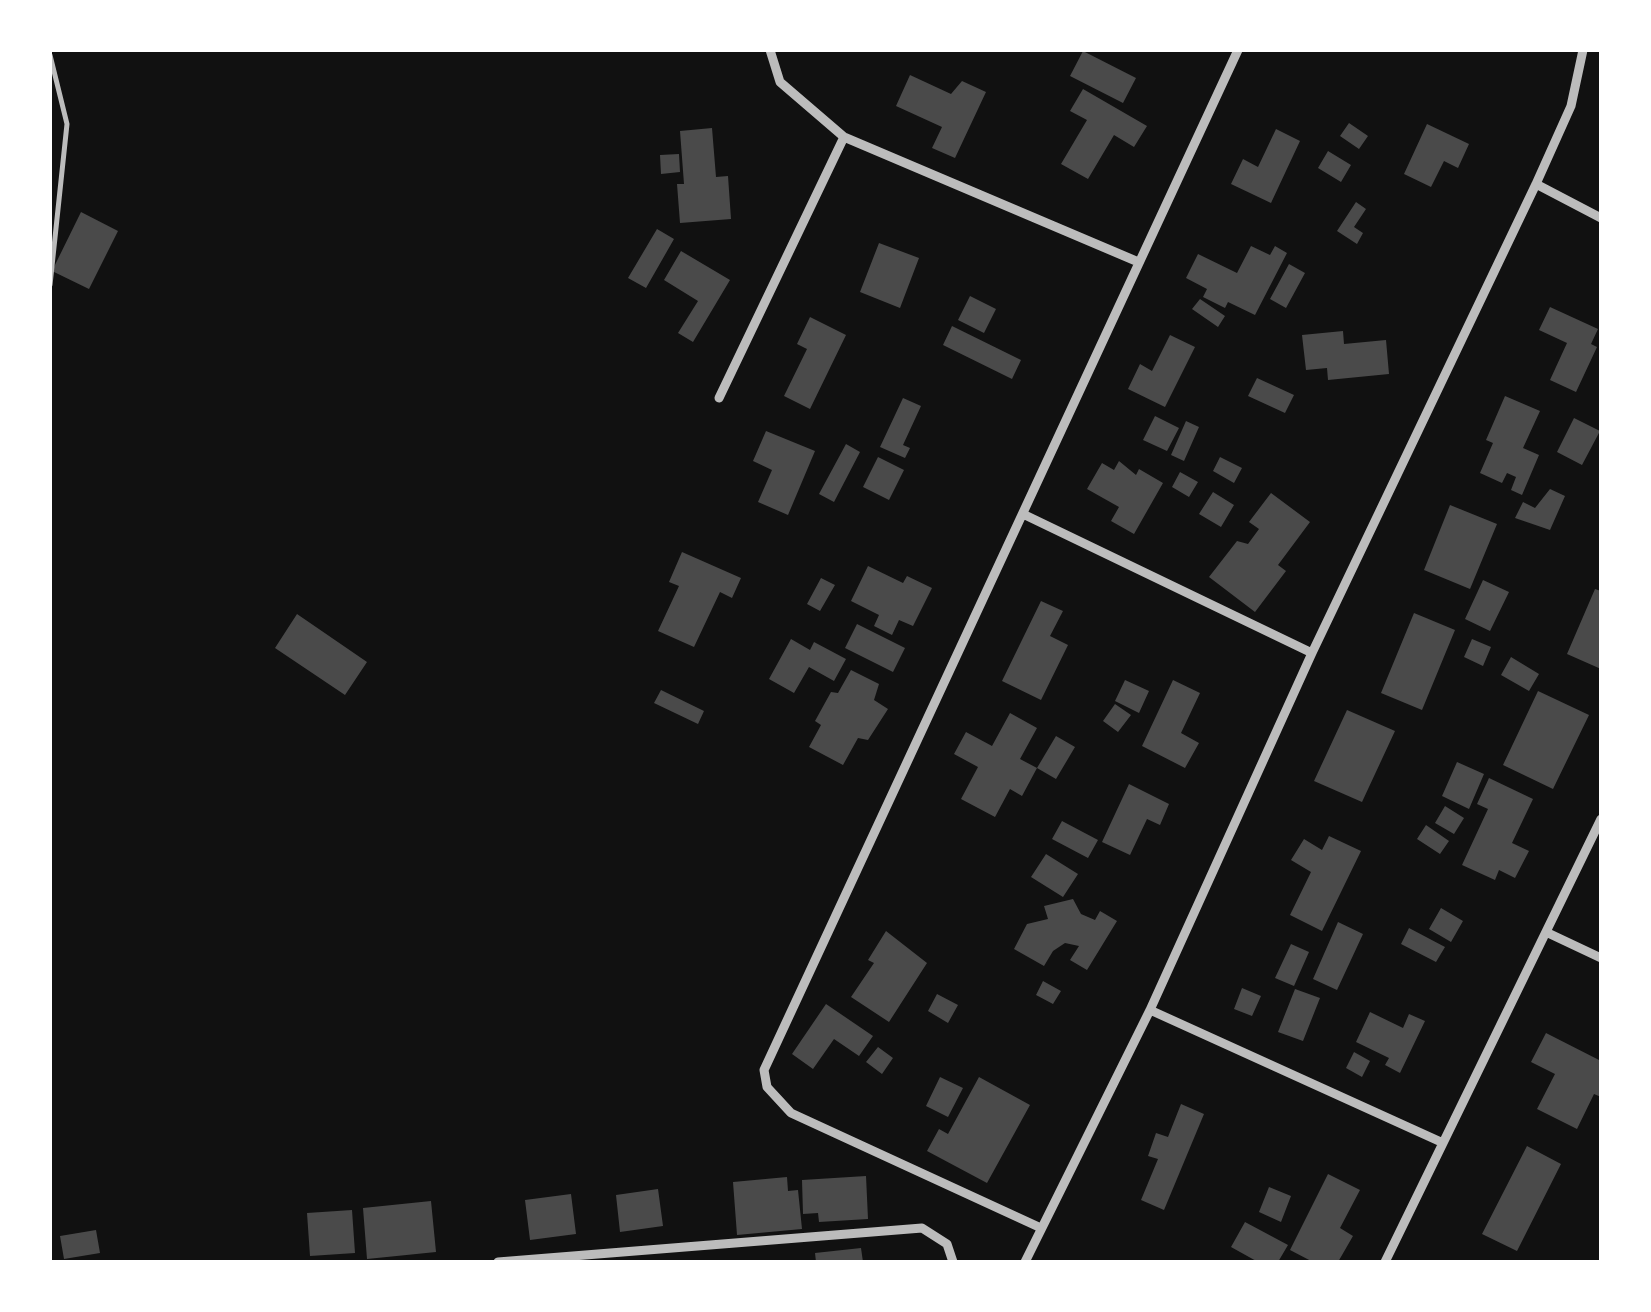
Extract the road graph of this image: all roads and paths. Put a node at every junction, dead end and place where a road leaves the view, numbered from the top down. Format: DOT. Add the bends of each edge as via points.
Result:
graph roads {
  1 [pos="770,50"];
  2 [pos="1238,50"];
  3 [pos="1584,50"];
  4 [pos="50,55"];
  5 [pos="844,137"];
  6 [pos="1536,184"];
  7 [pos="1601,218"];
  8 [pos="1136,261"];
  9 [pos="50,285"];
  10 [pos="718,398"];
  11 [pos="1025,516"];
  12 [pos="1312,653"];
  13 [pos="1601,819"];
  14 [pos="1548,933"];
  15 [pos="1601,958"];
  16 [pos="1150,1010"];
  17 [pos="1441,1142"];
  18 [pos="1041,1228"];
  19 [pos="668,1257"];
  20 [pos="498,1262"];
  21 [pos="953,1262"];
  22 [pos="1025,1262"];
  23 [pos="1385,1262"];
  1 -- 5 [label="street" via="780,82"];
  2 -- 8 [label="street"];
  3 -- 6 [label="street" via="1571,106"];
  4 -- 9 [label="lane" via="67,124"];
  5 -- 8 [label="street"];
  5 -- 10 [label="street"];
  6 -- 7 [label="street"];
  6 -- 12 [label="street"];
  8 -- 11 [label="street"];
  11 -- 12 [label="street"];
  11 -- 18 [label="street" via="764,1070 766,1087 791,1114"];
  12 -- 16 [label="street"];
  13 -- 14 [label="street"];
  14 -- 15 [label="street"];
  14 -- 17 [label="street"];
  16 -- 17 [label="street"];
  16 -- 18 [label="street"];
  17 -- 23 [label="street"];
  18 -- 22 [label="street"];
  19 -- 20 [label="street"];
  19 -- 21 [label="street" via="922,1228 947,1244"];
}
